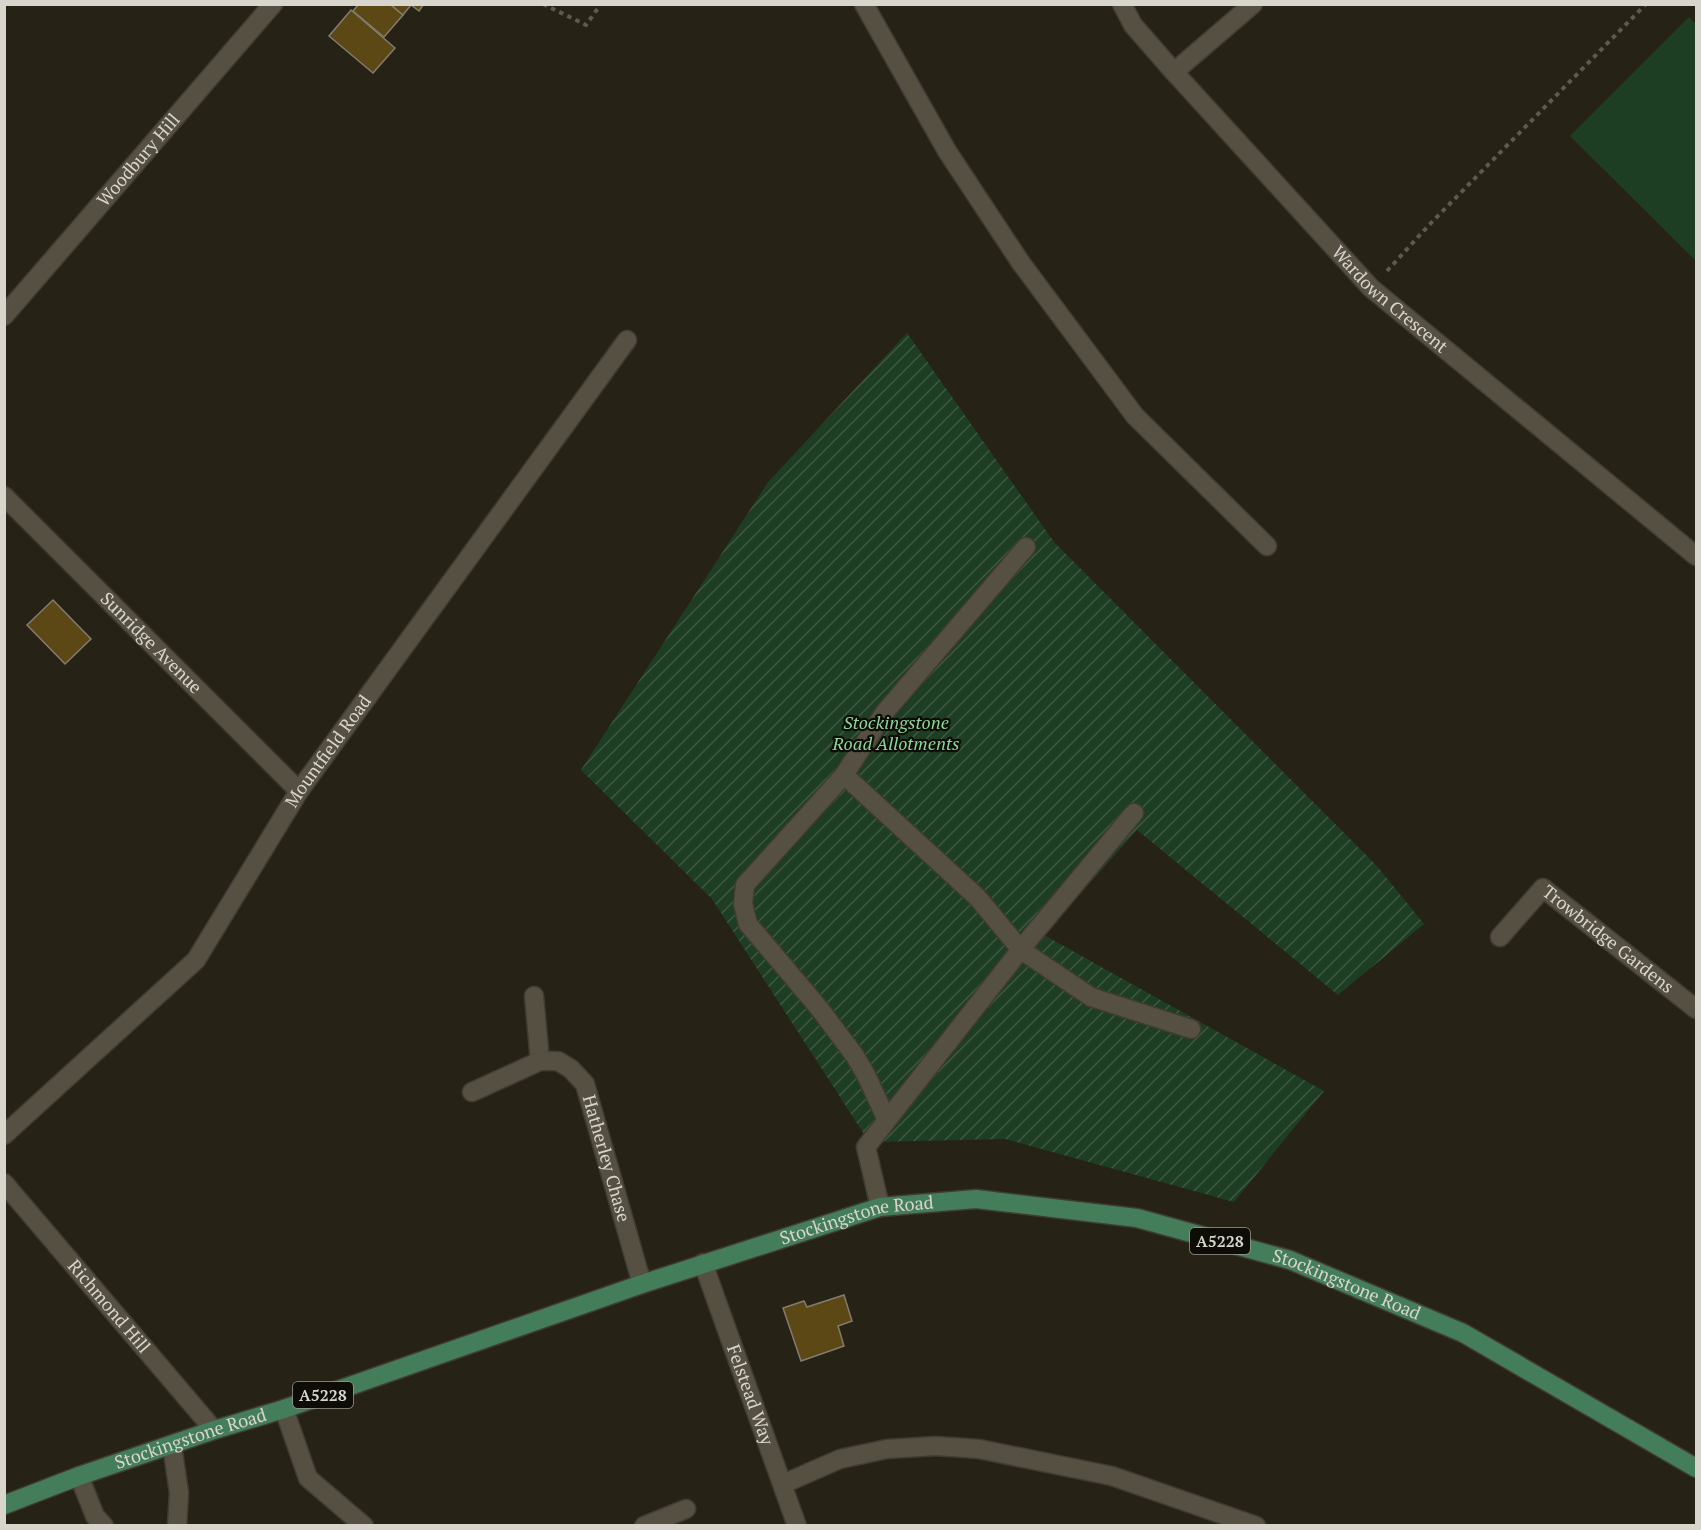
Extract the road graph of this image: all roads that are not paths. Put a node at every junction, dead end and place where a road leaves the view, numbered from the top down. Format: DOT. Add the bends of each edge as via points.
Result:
graph roads {
  1 [pos="273,4"];
  2 [pos="864,4"];
  3 [pos="1122,4"];
  4 [pos="1252,4"];
  5 [pos="1174,72"];
  6 [pos="4,316"];
  7 [pos="627,340"];
  8 [pos="4,496"];
  9 [pos="1267,546"];
  10 [pos="1026,547"];
  11 [pos="1696,556"];
  12 [pos="844,775"];
  13 [pos="299,791"];
  14 [pos="1134,813"];
  15 [pos="1500,937"];
  16 [pos="1021,950"];
  17 [pos="534,996"];
  18 [pos="1696,1009"];
  19 [pos="1191,1029"];
  20 [pos="540,1060"];
  21 [pos="472,1092"];
  22 [pos="887,1120"];
  23 [pos="4,1135"];
  24 [pos="4,1183"];
  25 [pos="880,1207"];
  26 [pos="703,1263"];
  27 [pos="642,1284"];
  28 [pos="284,1409"];
  29 [pos="214,1430"];
  30 [pos="172,1444"];
  31 [pos="1696,1468"];
  32 [pos="79,1476"];
  33 [pos="783,1484"];
  34 [pos="4,1505"];
  35 [pos="686,1509"];
  36 [pos="104,1526"];
  37 [pos="177,1526"];
  38 [pos="364,1526"];
  39 [pos="644,1526"];
  40 [pos="797,1526"];
  41 [pos="1257,1526"];
  1 -- 6 [label="street, Woodbury Hill"];
  2 -- 9 [label="street" via="947,151 1021,262 1128,407"];
  3 -- 5 [label="street, Wardown Crescent" via="1133,25"];
  4 -- 5 [label="street"];
  5 -- 11 [label="street, Wardown Crescent" via="1371,288"];
  7 -- 13 [label="street, Mountfield Road"];
  8 -- 13 [label="street, Sunridge Avenue"];
  10 -- 12 [label="street" via="885,712"];
  12 -- 16 [label="street" via="978,898"];
  12 -- 22 [label="street" via="745,885 743,904 748,924 855,1056"];
  13 -- 23 [label="street, Mountfield Road" via="196,960"];
  14 -- 16 [label="street"];
  15 -- 18 [label="street, Trowbridge Gardens" via="1543,888"];
  16 -- 19 [label="street" via="1091,997"];
  16 -- 22 [label="street"];
  17 -- 20 [label="street"];
  20 -- 21 [label="street"];
  20 -- 27 [label="street, Hatherley Chase" via="558,1061 585,1084"];
  22 -- 25 [label="street" via="866,1147"];
  24 -- 29 [label="street, Richmond Hill"];
  25 -- 26 [label="main road, Stockingstone Road / A5228"];
  25 -- 31 [label="main road, Stockingstone Road / A5228" via="976,1199 1137,1218 1290,1260 1463,1333"];
  26 -- 27 [label="main road, Stockingstone Road / A5228"];
  26 -- 33 [label="street, Felstead Way"];
  27 -- 28 [label="main road, Stockingstone Road / A5228"];
  28 -- 29 [label="main road, Stockingstone Road / A5228"];
  28 -- 38 [label="street" via="308,1478"];
  29 -- 30 [label="main road, Stockingstone Road / A5228"];
  30 -- 32 [label="main road, Stockingstone Road / A5228"];
  30 -- 37 [label="street" via="179,1493"];
  32 -- 34 [label="main road, Stockingstone Road / A5228"];
  32 -- 36 [label="street" via="95,1516"];
  33 -- 40 [label="street, Felstead Way"];
  33 -- 41 [label="street" via="840,1459 887,1449 979,1449 1112,1476"];
  35 -- 39 [label="street"];
}
